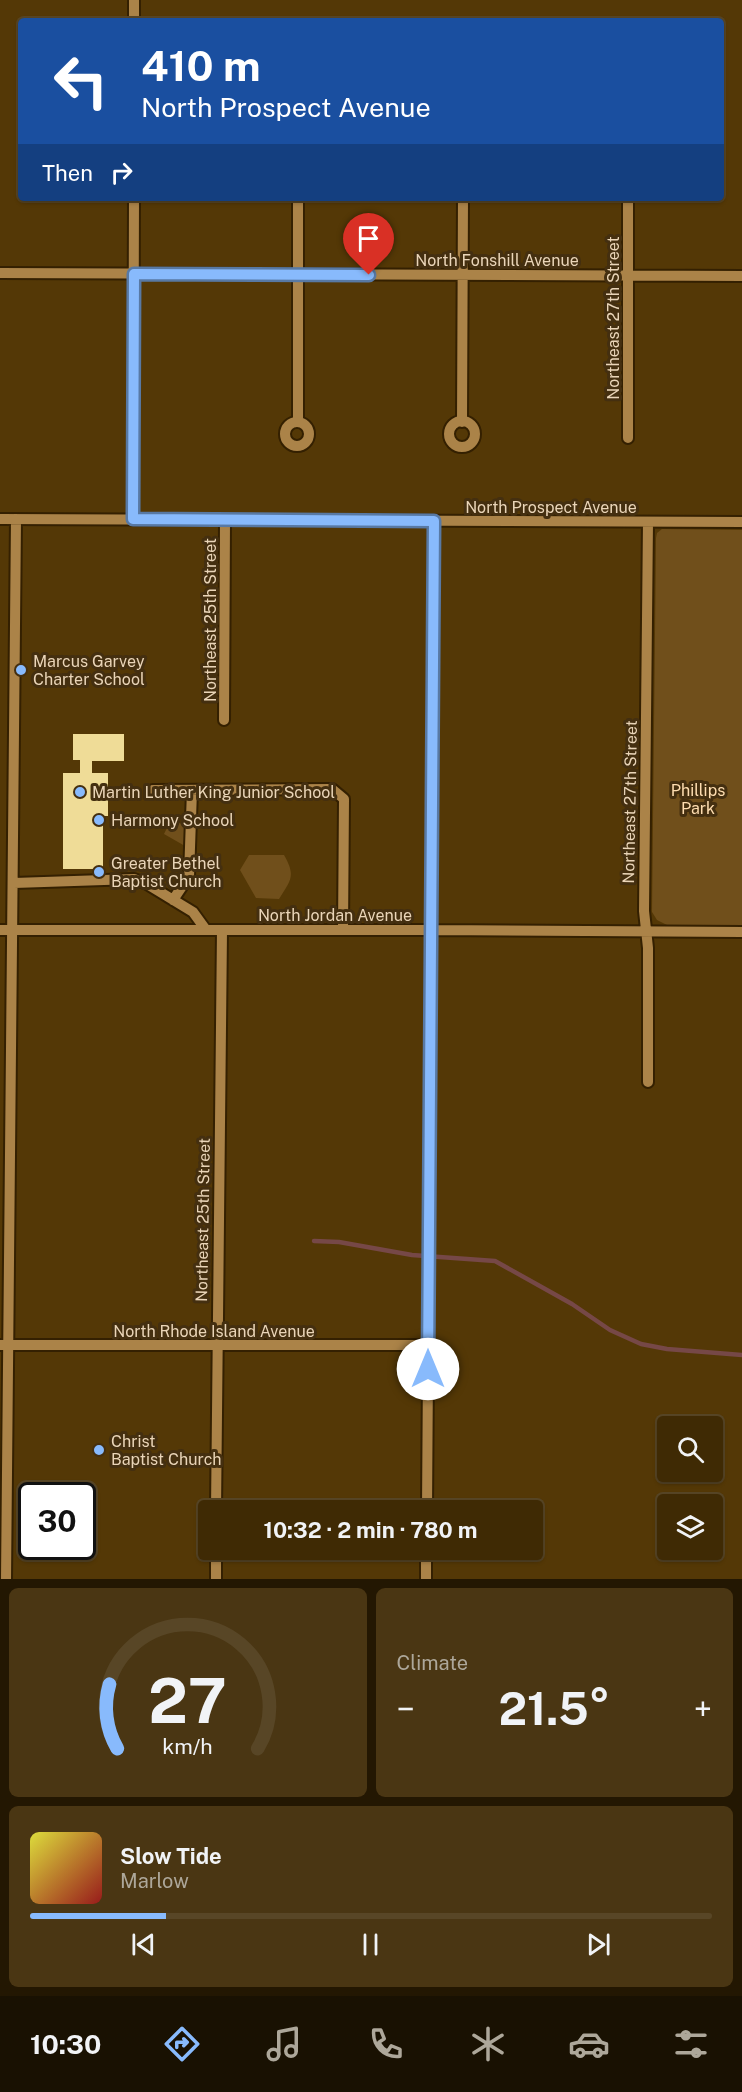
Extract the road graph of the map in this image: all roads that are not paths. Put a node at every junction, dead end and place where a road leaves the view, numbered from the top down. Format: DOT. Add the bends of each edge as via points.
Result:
graph roads {
  1 [pos="134,0"];
  2 [pos="134,18"];
  3 [pos="134,201"];
  4 [pos="298,201"];
  5 [pos="464,201"];
  6 [pos="628,201"];
  7 [pos="0,273"];
  8 [pos="134,274"];
  9 [pos="298,274"];
  10 [pos="463,275"];
  11 [pos="628,276"];
  12 [pos="742,276"];
  13 [pos="298,422"];
  14 [pos="462,422"];
  15 [pos="628,438"];
  16 [pos="0,519"];
  17 [pos="16,519"];
  18 [pos="133,519"];
  19 [pos="225,520"];
  20 [pos="434,521"];
  21 [pos="648,522"];
  22 [pos="742,522"];
  23 [pos="224,720"];
  24 [pos="153,790"];
  25 [pos="192,790"];
  26 [pos="14,883"];
  27 [pos="173,900"];
  28 [pos="0,930"];
  29 [pos="206,930"];
  30 [pos="222,930"];
  31 [pos="343,930"];
  32 [pos="431,930"];
  33 [pos="13,931"];
  34 [pos="646,931"];
  35 [pos="742,932"];
  36 [pos="648,1082"];
  37 [pos="428,1345"];
  38 [pos="3,1346"];
  39 [pos="216,1347"];
  40 [pos="216,1500"];
  41 [pos="427,1500"];
  42 [pos="216,1560"];
  43 [pos="426,1560"];
  44 [pos="6,1579"];
  45 [pos="216,1579"];
  46 [pos="426,1579"];
  1 -- 2 [label="street"];
  3 -- 8 [label="street"];
  4 -- 9 [label="street"];
  5 -- 10 [label="street"];
  6 -- 11 [label="street, Northeast 27th Street"];
  7 -- 8 [label="street, North Fonshill Avenue"];
  8 -- 9 [label="street, North Fonshill Avenue"];
  8 -- 18 [label="street"];
  9 -- 10 [label="street, North Fonshill Avenue"];
  9 -- 13 [label="street"];
  10 -- 11 [label="street, North Fonshill Avenue"];
  10 -- 14 [label="street"];
  11 -- 12 [label="street, North Fonshill Avenue"];
  11 -- 15 [label="street, Northeast 27th Street"];
  16 -- 17 [label="street, North Prospect Avenue"];
  17 -- 18 [label="street, North Prospect Avenue"];
  17 -- 26 [label="street"];
  18 -- 19 [label="street, North Prospect Avenue"];
  19 -- 20 [label="street, North Prospect Avenue"];
  19 -- 23 [label="street, Northeast 25th Street"];
  20 -- 21 [label="street, North Prospect Avenue"];
  20 -- 32 [label="street"];
  21 -- 22 [label="street, North Prospect Avenue"];
  21 -- 34 [label="street, Northeast 27th Street"];
  24 -- 25 [label="street"];
  25 -- 27 [label="street" via="189,876"];
  25 -- 31 [label="street" via="332,789 344,799"];
  26 -- 27 [label="street" via="134,879"];
  26 -- 33 [label="street"];
  27 -- 29 [label="street" via="193,912"];
  28 -- 33 [label="street, North Jordan Avenue"];
  29 -- 30 [label="street, North Jordan Avenue"];
  29 -- 33 [label="street, North Jordan Avenue"];
  30 -- 31 [label="street, North Jordan Avenue"];
  30 -- 39 [label="street, Northeast 25th Street"];
  31 -- 32 [label="street, North Jordan Avenue"];
  32 -- 34 [label="street, North Jordan Avenue"];
  32 -- 37 [label="street"];
  33 -- 38 [label="street"];
  34 -- 35 [label="street, North Jordan Avenue"];
  34 -- 36 [label="street, Northeast 27th Street"];
  37 -- 39 [label="street, North Rhode Island Avenue"];
  37 -- 41 [label="street"];
  38 -- 39 [label="street, North Rhode Island Avenue"];
  38 -- 44 [label="street"];
  39 -- 40 [label="street, Northeast 25th Street"];
  42 -- 45 [label="street"];
  43 -- 46 [label="street"];
}
